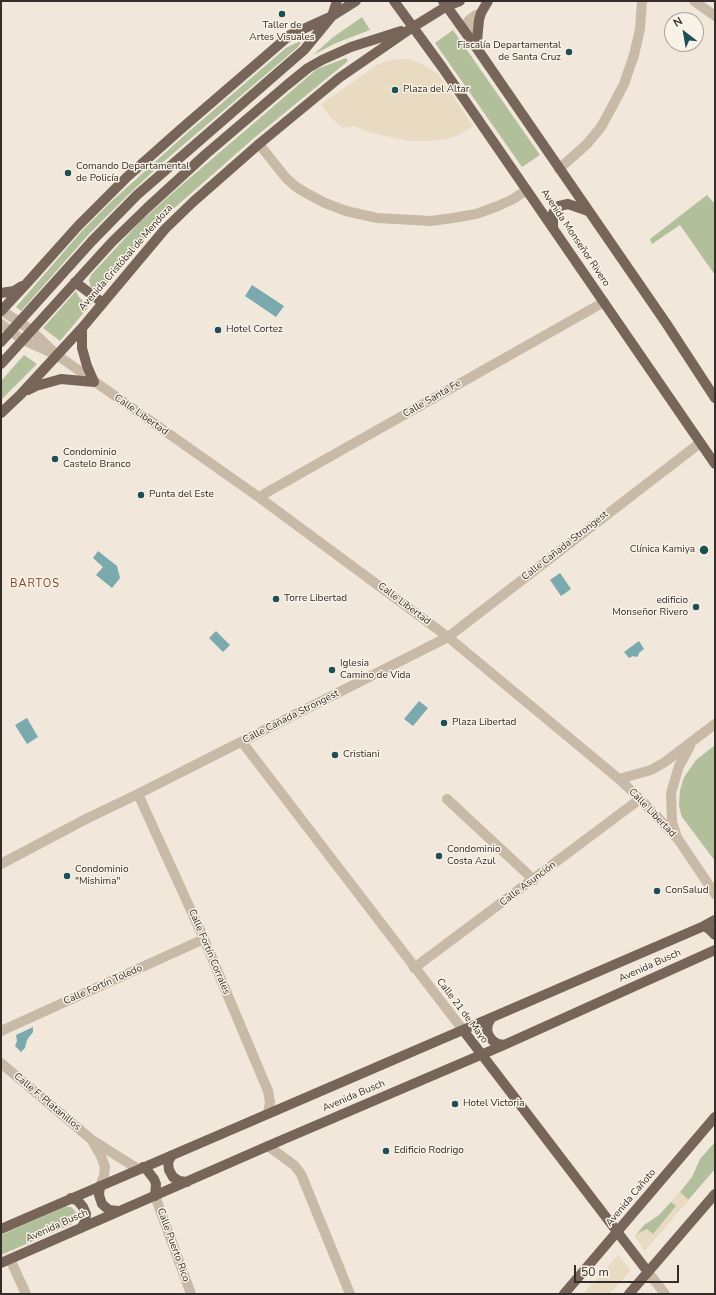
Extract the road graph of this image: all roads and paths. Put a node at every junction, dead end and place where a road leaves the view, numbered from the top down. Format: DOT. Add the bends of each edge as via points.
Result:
graph roads {
  1 [pos="338,1"];
  2 [pos="356,1"];
  3 [pos="394,1"];
  4 [pos="460,1"];
  5 [pos="488,1"];
  6 [pos="642,1"];
  7 [pos="694,1"];
  8 [pos="447,3"];
  9 [pos="332,16"];
  10 [pos="715,16"];
  11 [pos="413,27"];
  12 [pos="478,50"];
  13 [pos="259,144"];
  14 [pos="559,168"];
  15 [pos="527,190"];
  16 [pos="588,211"];
  17 [pos="553,228"];
  18 [pos="75,282"];
  19 [pos="28,283"];
  20 [pos="1,293"];
  21 [pos="604,302"];
  22 [pos="103,303"];
  23 [pos="1,310"];
  24 [pos="19,321"];
  25 [pos="1,324"];
  26 [pos="82,328"];
  27 [pos="32,330"];
  28 [pos="11,331"];
  29 [pos="23,340"];
  30 [pos="1,342"];
  31 [pos="57,355"];
  32 [pos="1,364"];
  33 [pos="94,382"];
  34 [pos="21,394"];
  35 [pos="715,398"];
  36 [pos="1,413"];
  37 [pos="700,443"];
  38 [pos="715,464"];
  39 [pos="260,498"];
  40 [pos="448,637"];
  41 [pos="715,724"];
  42 [pos="694,741"];
  43 [pos="242,742"];
  44 [pos="619,779"];
  45 [pos="138,794"];
  46 [pos="447,799"];
  47 [pos="640,799"];
  48 [pos="678,839"];
  49 [pos="1,864"];
  50 [pos="534,880"];
  51 [pos="715,894"];
  52 [pos="715,920"];
  53 [pos="704,926"];
  54 [pos="715,935"];
  55 [pos="204,938"];
  56 [pos="715,950"];
  57 [pos="414,968"];
  58 [pos="491,1018"];
  59 [pos="462,1030"];
  60 [pos="1,1031"];
  61 [pos="504,1045"];
  62 [pos="480,1055"];
  63 [pos="1,1063"];
  64 [pos="268,1113"];
  65 [pos="715,1117"];
  66 [pos="92,1140"];
  67 [pos="268,1146"];
  68 [pos="172,1155"];
  69 [pos="140,1168"];
  70 [pos="187,1182"];
  71 [pos="100,1186"];
  72 [pos="715,1194"];
  73 [pos="155,1196"];
  74 [pos="71,1198"];
  75 [pos="118,1211"];
  76 [pos="81,1228"];
  77 [pos="1,1229"];
  78 [pos="617,1232"];
  79 [pos="6,1261"];
  80 [pos="648,1272"];
  81 [pos="26,1294"];
  82 [pos="191,1294"];
  83 [pos="350,1294"];
  84 [pos="564,1294"];
  85 [pos="629,1294"];
  86 [pos="664,1294"];
  1 -- 9 [label="main road"];
  2 -- 9 [label="main road"];
  3 -- 11 [label="main road, Avenida Monseñor Rivero"];
  4 -- 8 [label="main road, Avenida Cristóbal de Mendoza"];
  5 -- 12 [label="main road" via="479,20"];
  6 -- 14 [label="street" via="640,29 624,84 600,127 587,144"];
  7 -- 10 [label="street"];
  8 -- 11 [label="main road, Avenida Cristóbal de Mendoza"];
  8 -- 12 [label="main road"];
  9 -- 19 [label="main road" via="290,35 181,129 78,226"];
  9 -- 24 [label="main road" via="304,50 115,217"];
  11 -- 13 [label="main road, Avenida Cristóbal de Mendoza" via="339,78"];
  11 -- 15 [label="main road, Avenida Monseñor Rivero"];
  11 -- 18 [label="main road, Avenida Cristóbal de Mendoza" via="352,46 308,68 206,154 147,208"];
  12 -- 14 [label="main road"];
  13 -- 15 [label="street" via="294,186 325,203 377,218 431,221 476,214 513,199"];
  13 -- 22 [label="main road, Avenida Cristóbal de Mendoza" via="165,229"];
  14 -- 16 [label="main road"];
  15 -- 17 [label="main road, Avenida Monseñor Rivero"];
  16 -- 17 [label="main road" via="568,204 559,206 553,213"];
  16 -- 35 [label="main road"];
  17 -- 21 [label="main road, Avenida Monseñor Rivero"];
  18 -- 22 [label="main road"];
  18 -- 27 [label="main road, Avenida Cristóbal de Mendoza"];
  19 -- 20 [label="main road" via="14,291"];
  19 -- 23 [label="main road"];
  21 -- 37 [label="main road, Avenida Monseñor Rivero"];
  21 -- 39 [label="street, Calle Santa Fe"];
  22 -- 26 [label="main road, Avenida Cristóbal de Mendoza"];
  23 -- 24 [label="street"];
  24 -- 27 [label="street"];
  24 -- 28 [label="main road"];
  25 -- 28 [label="street"];
  26 -- 31 [label="main road, Avenida Cristóbal de Mendoza"];
  26 -- 33 [label="main road" via="82,348 86,366"];
  27 -- 29 [label="main road, Avenida Cristóbal de Mendoza"];
  27 -- 31 [label="street"];
  28 -- 29 [label="street"];
  28 -- 30 [label="main road"];
  29 -- 31 [label="street"];
  29 -- 32 [label="main road, Avenida Cristóbal de Mendoza"];
  31 -- 33 [label="street, Calle Libertad"];
  31 -- 34 [label="main road, Avenida Cristóbal de Mendoza"];
  33 -- 34 [label="main road" via="60,379 36,386"];
  33 -- 39 [label="street, Calle Libertad"];
  34 -- 36 [label="main road, Avenida Cristóbal de Mendoza"];
  37 -- 38 [label="main road, Avenida Monseñor Rivero"];
  37 -- 40 [label="street, Calle Cañada Strongest"];
  39 -- 40 [label="street, Calle Libertad"];
  40 -- 43 [label="street, Calle Cañada Strongest"];
  40 -- 44 [label="street, Calle Libertad"];
  41 -- 42 [label="street"];
  42 -- 44 [label="street" via="651,770"];
  42 -- 48 [label="street" via="678,766 671,793 672,822"];
  43 -- 45 [label="street, Calle Cañada Strongest"];
  43 -- 57 [label="street, Calle 21 de Mayo"];
  44 -- 47 [label="street, Calle Libertad"];
  45 -- 49 [label="street, Calle Cañada Strongest"];
  45 -- 55 [label="street, Calle Fortín Corrales"];
  46 -- 50 [label="street"];
  47 -- 48 [label="street, Calle Libertad"];
  47 -- 50 [label="street, Calle Asunción"];
  48 -- 51 [label="street, Calle Libertad"];
  50 -- 57 [label="street, Calle Asunción"];
  52 -- 53 [label="main road, Avenida Busch"];
  53 -- 54 [label="main road"];
  53 -- 58 [label="main road, Avenida Busch"];
  55 -- 60 [label="street, Calle Fortín Toledo"];
  55 -- 64 [label="street, Calle Fortín Corrales" via="268,1091"];
  56 -- 61 [label="main road, Avenida Busch"];
  57 -- 59 [label="street, Calle 21 de Mayo"];
  58 -- 59 [label="main road, Avenida Busch"];
  58 -- 61 [label="main road" via="487,1030 489,1036 493,1041"];
  59 -- 62 [label="main road, Calle 21 de Mayo"];
  59 -- 64 [label="main road, Avenida Busch"];
  61 -- 62 [label="main road, Avenida Busch"];
  62 -- 67 [label="main road, Avenida Busch"];
  62 -- 78 [label="main road, Calle 21 de Mayo"];
  63 -- 66 [label="street, Calle F. Platanillos"];
  64 -- 68 [label="main road, Avenida Busch"];
  65 -- 78 [label="main road, Avenida Cañoto"];
  66 -- 69 [label="street, Calle F. Platanillos"];
  66 -- 71 [label="street, Calle F. Platanillos" via="105,1167"];
  67 -- 70 [label="main road, Avenida Busch"];
  67 -- 83 [label="street" via="294,1165 301,1174"];
  68 -- 69 [label="main road, Avenida Busch"];
  68 -- 70 [label="main road" via="168,1162 169,1170 173,1177"];
  69 -- 71 [label="main road, Avenida Busch"];
  69 -- 73 [label="main road" via="148,1170 154,1179"];
  70 -- 73 [label="main road, Avenida Busch"];
  71 -- 74 [label="main road, Avenida Busch"];
  71 -- 75 [label="main road" via="102,1204 109,1210"];
  72 -- 80 [label="main road"];
  73 -- 75 [label="main road, Avenida Busch"];
  73 -- 82 [label="street, Calle Puerto Rico"];
  74 -- 76 [label="main road" via="84,1207 85,1222"];
  74 -- 77 [label="main road, Avenida Busch"];
  75 -- 76 [label="main road, Avenida Busch"];
  76 -- 79 [label="main road, Avenida Busch"];
  78 -- 80 [label="main road, Calle 21 de Mayo"];
  78 -- 84 [label="main road, Avenida Cañoto"];
  79 -- 81 [label="street"];
  80 -- 85 [label="main road"];
  80 -- 86 [label="street, Calle 21 de Mayo"];
}
